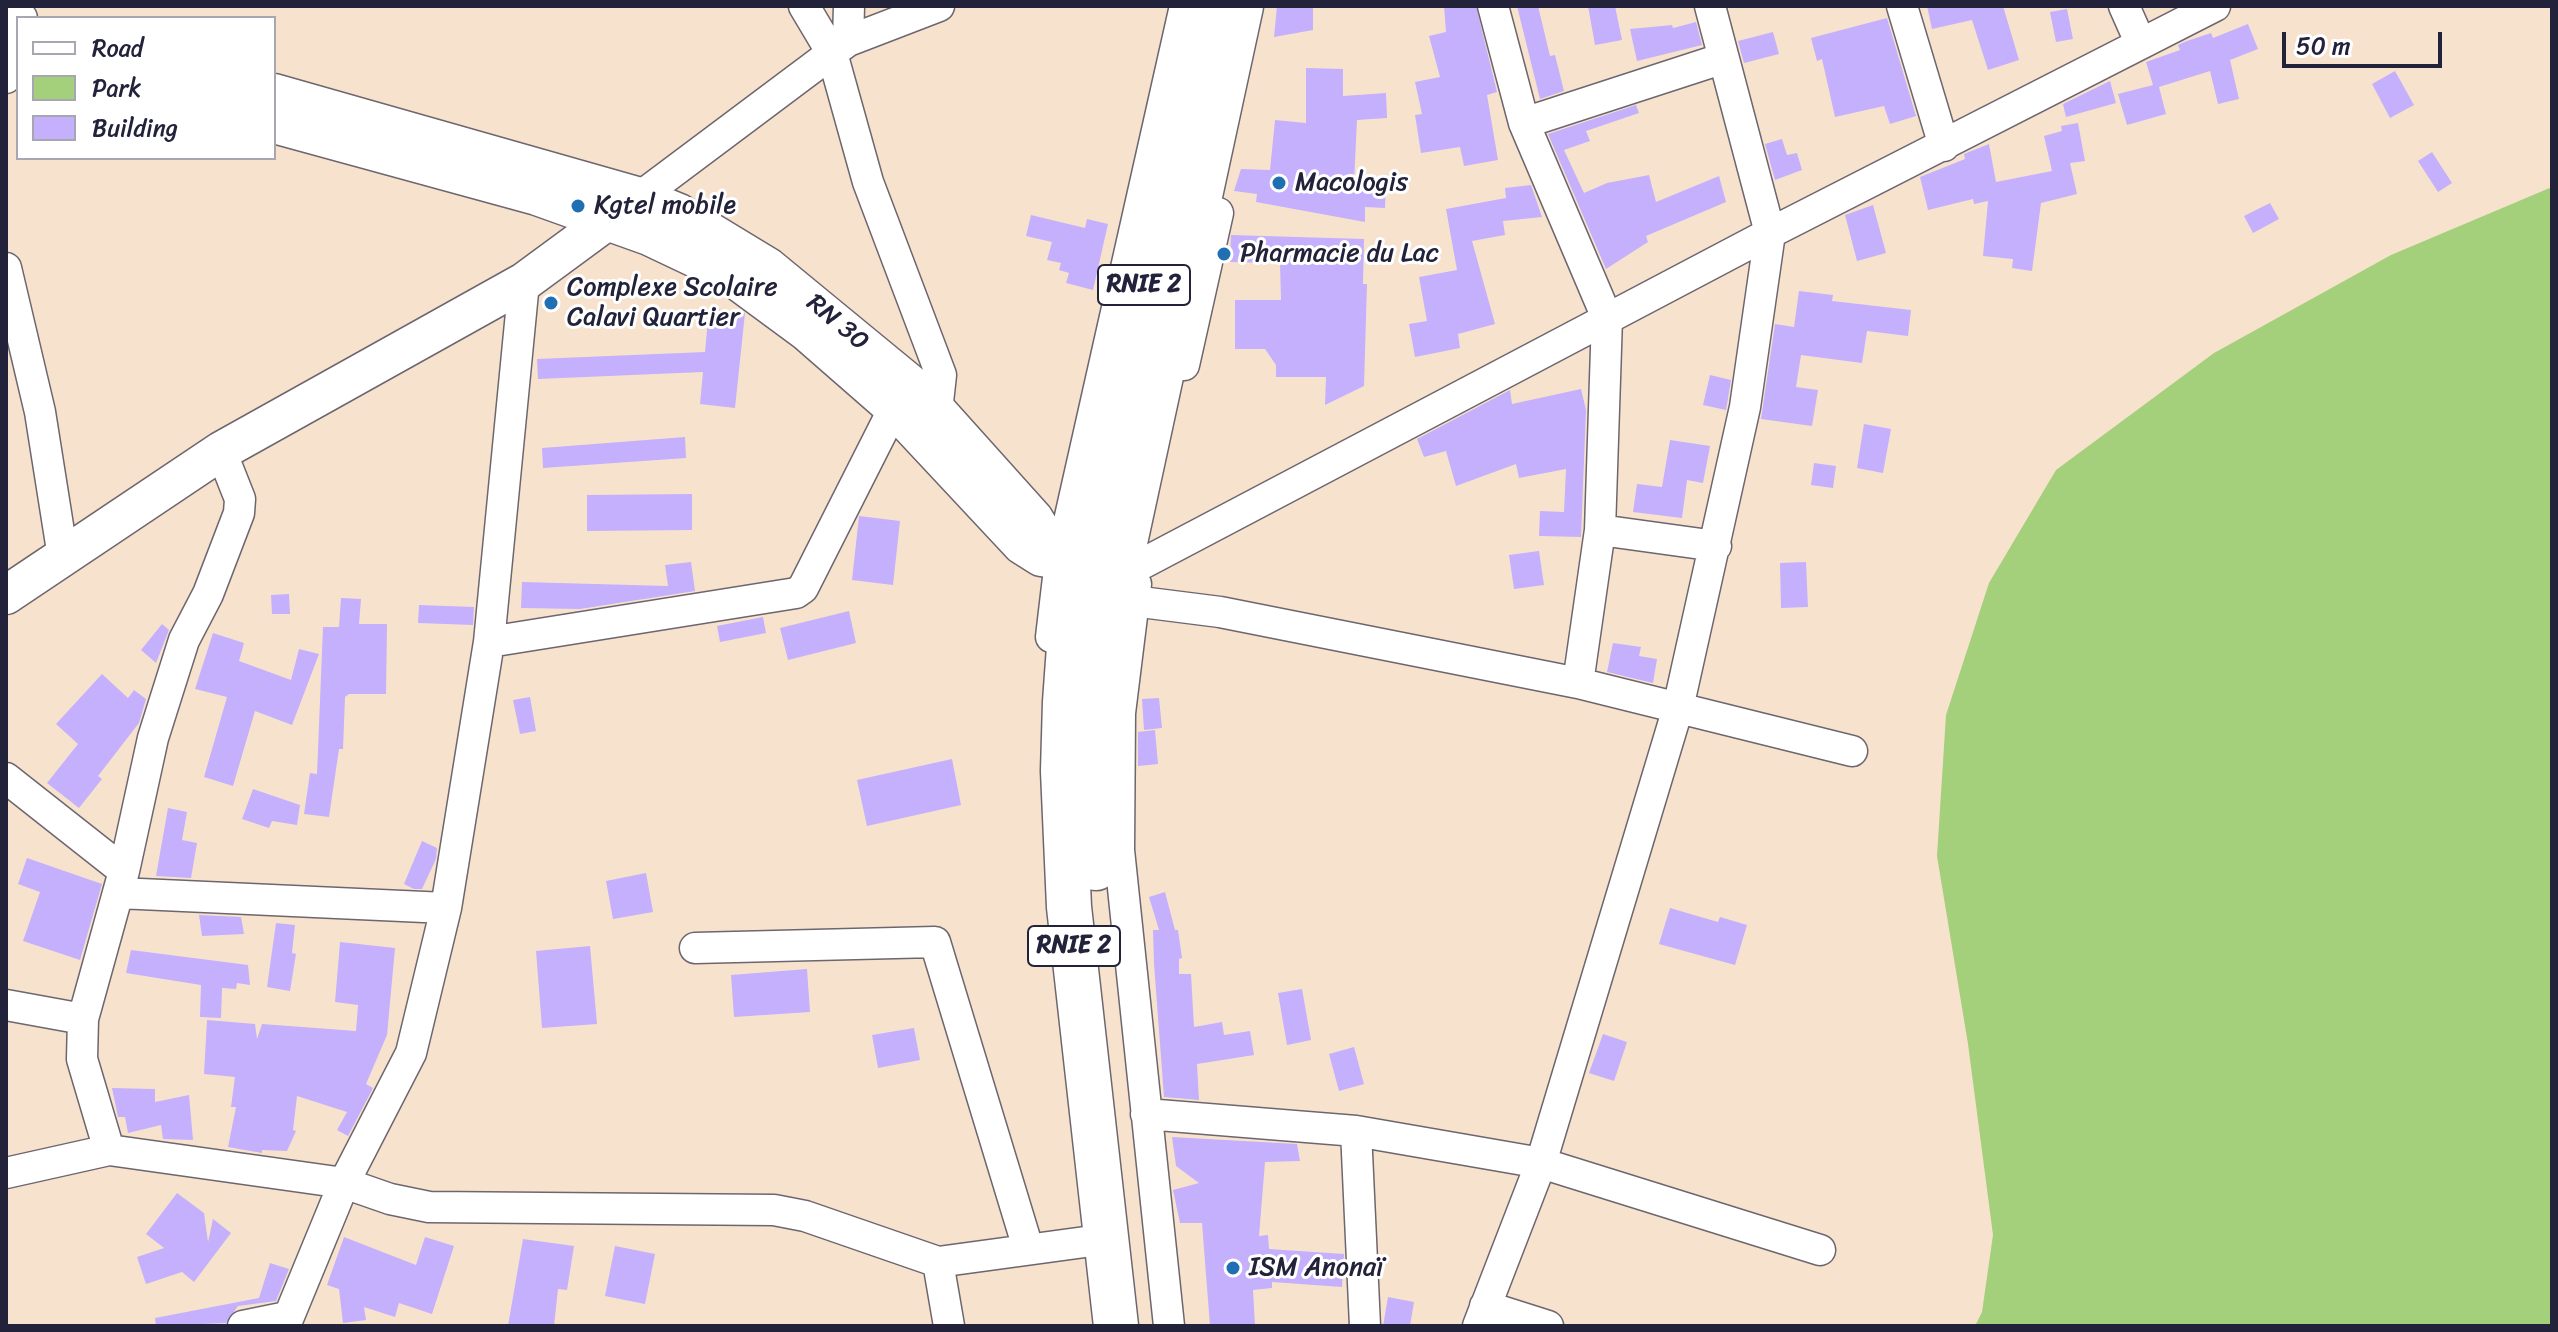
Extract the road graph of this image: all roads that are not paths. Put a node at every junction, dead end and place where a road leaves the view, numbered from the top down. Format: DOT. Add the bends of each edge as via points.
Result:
graph roads {
  1 [pos="804,6"];
  2 [pos="849,6"];
  3 [pos="939,6"];
  4 [pos="1185,6"];
  5 [pos="1208,6"];
  6 [pos="1241,6"];
  7 [pos="1263,6"];
  8 [pos="1493,6"];
  9 [pos="1710,6"];
  10 [pos="1902,6"];
  11 [pos="2124,6"];
  12 [pos="2215,6"];
  13 [pos="2140,42"];
  14 [pos="840,47"];
  15 [pos="1721,59"];
  16 [pos="276,94"];
  17 [pos="1524,123"];
  18 [pos="276,125"];
  19 [pos="1944,146"];
  20 [pos="640,197"];
  21 [pos="607,221"];
  22 [pos="1770,233"];
  23 [pos="6,268"];
  24 [pos="524,282"];
  25 [pos="1607,318"];
  26 [pos="894,408"];
  27 [pos="937,411"];
  28 [pos="221,451"];
  29 [pos="1600,530"];
  30 [pos="1716,546"];
  31 [pos="63,557"];
  32 [pos="1106,572"];
  33 [pos="6,595"];
  34 [pos="489,642"];
  35 [pos="1578,683"];
  36 [pos="1678,708"];
  37 [pos="1852,751"];
  38 [pos="6,778"];
  39 [pos="121,882"];
  40 [pos="446,908"];
  41 [pos="695,948"];
  42 [pos="6,1005"];
  43 [pos="83,1019"];
  44 [pos="1146,1114"];
  45 [pos="1356,1131"];
  46 [pos="109,1150"];
  47 [pos="1541,1163"];
  48 [pos="6,1173"];
  49 [pos="344,1183"];
  50 [pos="1085,1242"];
  51 [pos="1028,1248"];
  52 [pos="1820,1250"];
  53 [pos="938,1262"];
  54 [pos="1481,1316"];
  55 [pos="286,1322"];
  56 [pos="243,1326"];
  57 [pos="949,1326"];
  58 [pos="1094,1326"];
  59 [pos="1116,1326"];
  60 [pos="1146,1326"];
  61 [pos="1169,1326"];
  62 [pos="1365,1326"];
  63 [pos="1548,1326"];
  1 -- 14 [label="street"];
  2 -- 14 [label="street"];
  3 -- 14 [label="street"];
  4 -- 32 [label="street"];
  5 -- 32 [label="highway, RNIE 2 / RNIE 2"];
  6 -- 32 [label="highway, RNIE 2 / RNIE 2"];
  7 -- 32 [label="street" via="1197,315 1162,448"];
  8 -- 17 [label="street"];
  9 -- 15 [label="street"];
  10 -- 19 [label="street"];
  11 -- 13 [label="street"];
  12 -- 13 [label="street"];
  13 -- 19 [label="street"];
  14 -- 20 [label="street"];
  14 -- 27 [label="street" via="868,182 941,375"];
  15 -- 17 [label="street"];
  15 -- 22 [label="street"];
  16 -- 20 [label="main road, RN 30 / RN 30"];
  17 -- 25 [label="street"];
  18 -- 21 [label="main road, RN 30" via="537,196"];
  19 -- 22 [label="street"];
  20 -- 21 [label="street"];
  20 -- 27 [label="main road, RN 30 / RN 30" via="679,213 768,267"];
  21 -- 24 [label="main road"];
  21 -- 26 [label="main road, RN 30" via="727,273 807,332"];
  22 -- 25 [label="street"];
  22 -- 30 [label="street" via="1745,407"];
  23 -- 31 [label="street" via="40,412"];
  24 -- 28 [label="main road"];
  24 -- 34 [label="street"];
  25 -- 29 [label="street"];
  25 -- 32 [label="street"];
  26 -- 32 [label="main road, RN 30" via="1022,545 1041,557"];
  26 -- 34 [label="street" via="796,593"];
  27 -- 32 [label="main road, RN 30 / RN 30" via="1034,519"];
  28 -- 31 [label="main road"];
  28 -- 39 [label="street" via="240,499 239,513 180,654 153,738"];
  29 -- 30 [label="street"];
  29 -- 35 [label="street"];
  30 -- 36 [label="street"];
  31 -- 33 [label="main road"];
  32 -- 35 [label="street" via="1220,612"];
  32 -- 44 [label="street" via="1120,713 1122,890"];
  32 -- 50 [label="street" via="1044,700 1043,803"];
  32 -- 59 [label="highway, RNIE 2 / RNIE 2" via="1069,647 1065,847"];
  32 -- 60 [label="highway, RNIE 2 / RNIE 2" via="1095,846"];
  34 -- 40 [label="street"];
  35 -- 36 [label="street"];
  36 -- 37 [label="street"];
  36 -- 47 [label="street"];
  38 -- 39 [label="street"];
  39 -- 40 [label="street"];
  39 -- 43 [label="street"];
  40 -- 49 [label="street" via="411,1053"];
  41 -- 51 [label="street" via="935,942"];
  42 -- 43 [label="street"];
  43 -- 46 [label="street" via="82,1059"];
  44 -- 45 [label="street"];
  44 -- 61 [label="street"];
  45 -- 47 [label="street"];
  45 -- 62 [label="street"];
  46 -- 48 [label="street"];
  46 -- 49 [label="street"];
  47 -- 52 [label="street"];
  47 -- 54 [label="street"];
  49 -- 53 [label="street" via="429,1207 774,1210"];
  49 -- 55 [label="street"];
  50 -- 51 [label="street"];
  50 -- 58 [label="street"];
  51 -- 53 [label="street"];
  53 -- 57 [label="street"];
  54 -- 63 [label="street"];
  55 -- 56 [label="street"];
}
